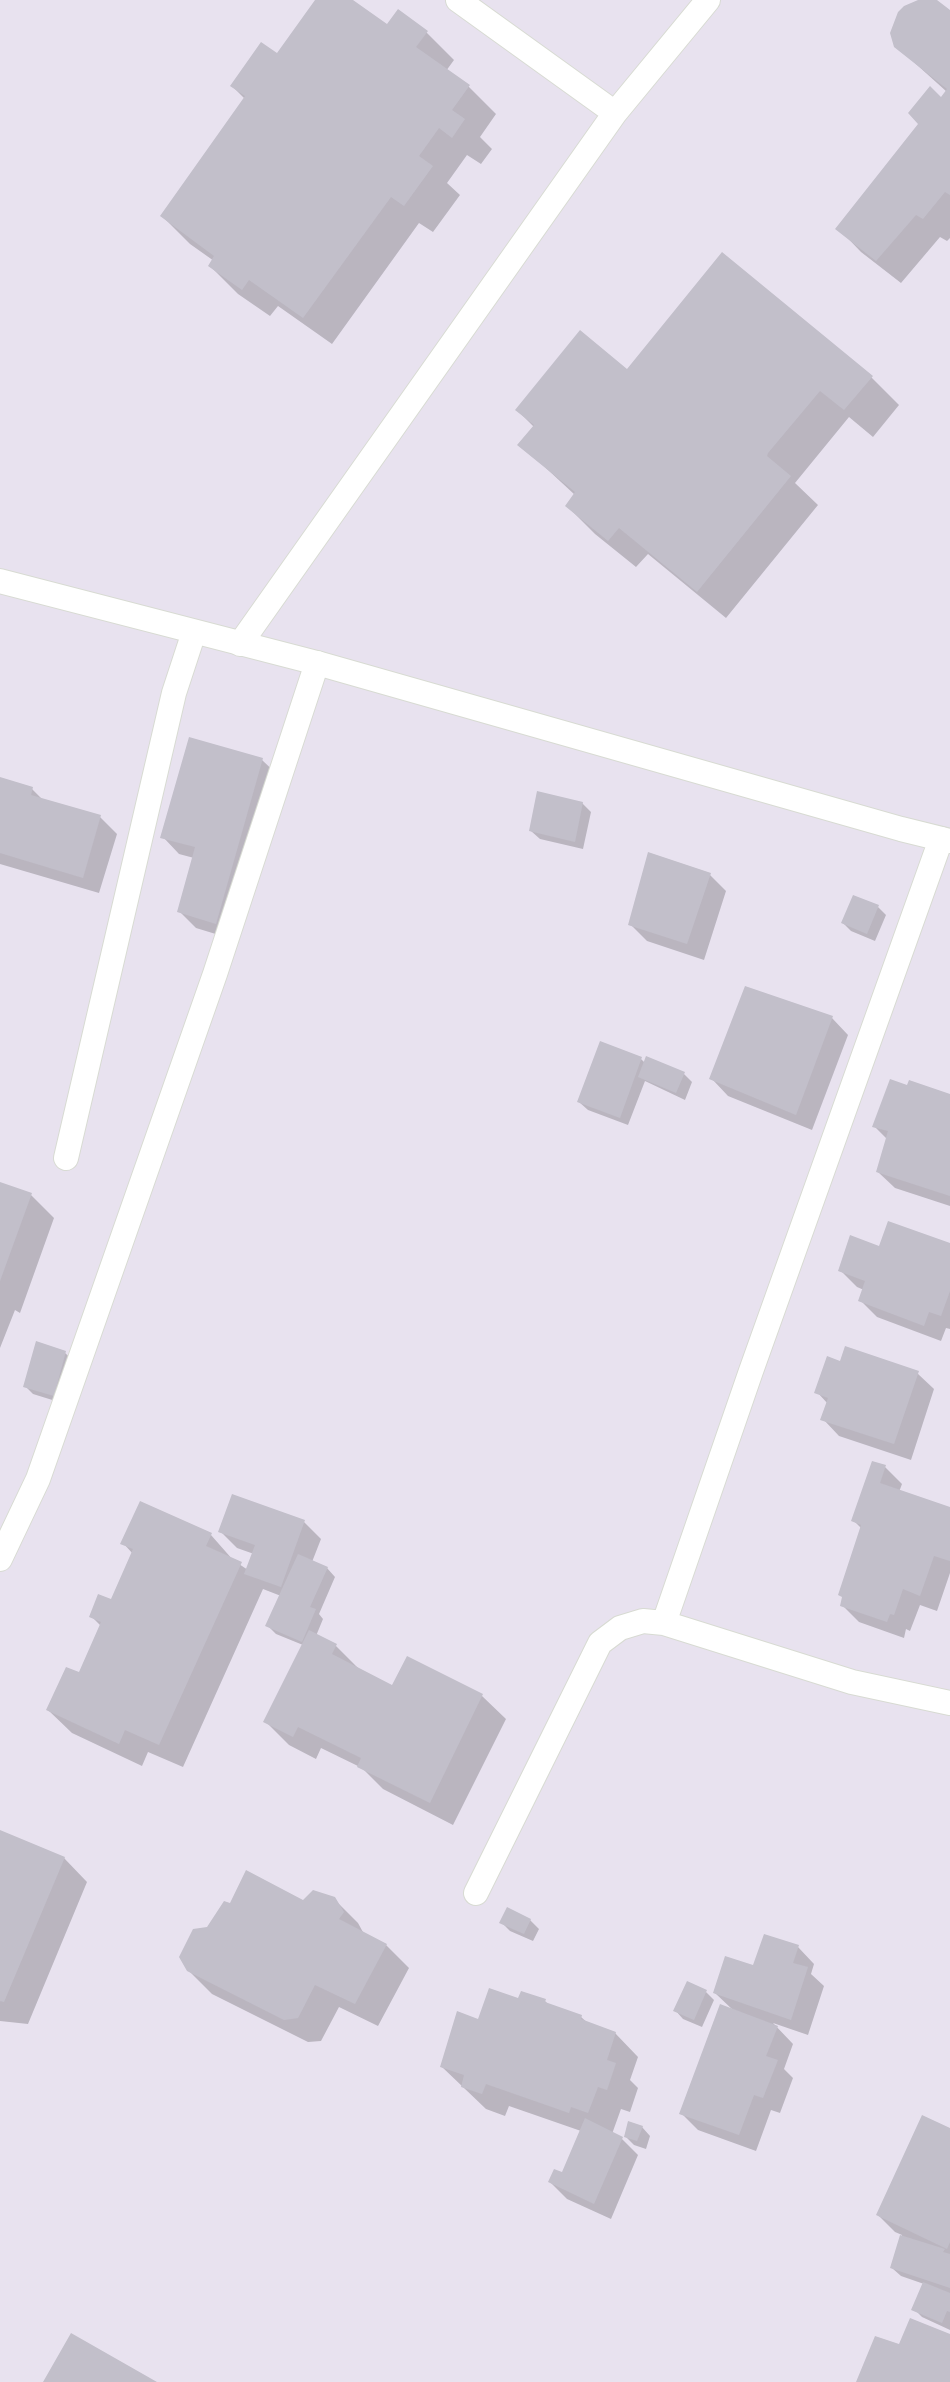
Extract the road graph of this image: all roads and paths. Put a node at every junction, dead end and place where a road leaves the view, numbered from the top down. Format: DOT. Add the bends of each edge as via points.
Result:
graph roads {
  1 [pos="458,0"];
  2 [pos="708,0"];
  3 [pos="615,113"];
  4 [pos="0,581"];
  5 [pos="194,632"];
  6 [pos="240,644"];
  7 [pos="317,663"];
  8 [pos="946,840"];
  9 [pos="66,1158"];
  10 [pos="0,1559"];
  11 [pos="664,1623"];
  12 [pos="950,1703"];
  13 [pos="476,1893"];
  1 -- 3 [label="street"];
  2 -- 3 [label="street"];
  3 -- 6 [label="street"];
  4 -- 5 [label="street"];
  5 -- 6 [label="street"];
  5 -- 9 [label="street" via="174,693"];
  6 -- 7 [label="street"];
  7 -- 8 [label="street"];
  7 -- 10 [label="street" via="215,974 38,1479"];
  8 -- 11 [label="street"];
  11 -- 12 [label="street" via="852,1682"];
  11 -- 13 [label="street" via="643,1621 620,1628 600,1643"];
}
